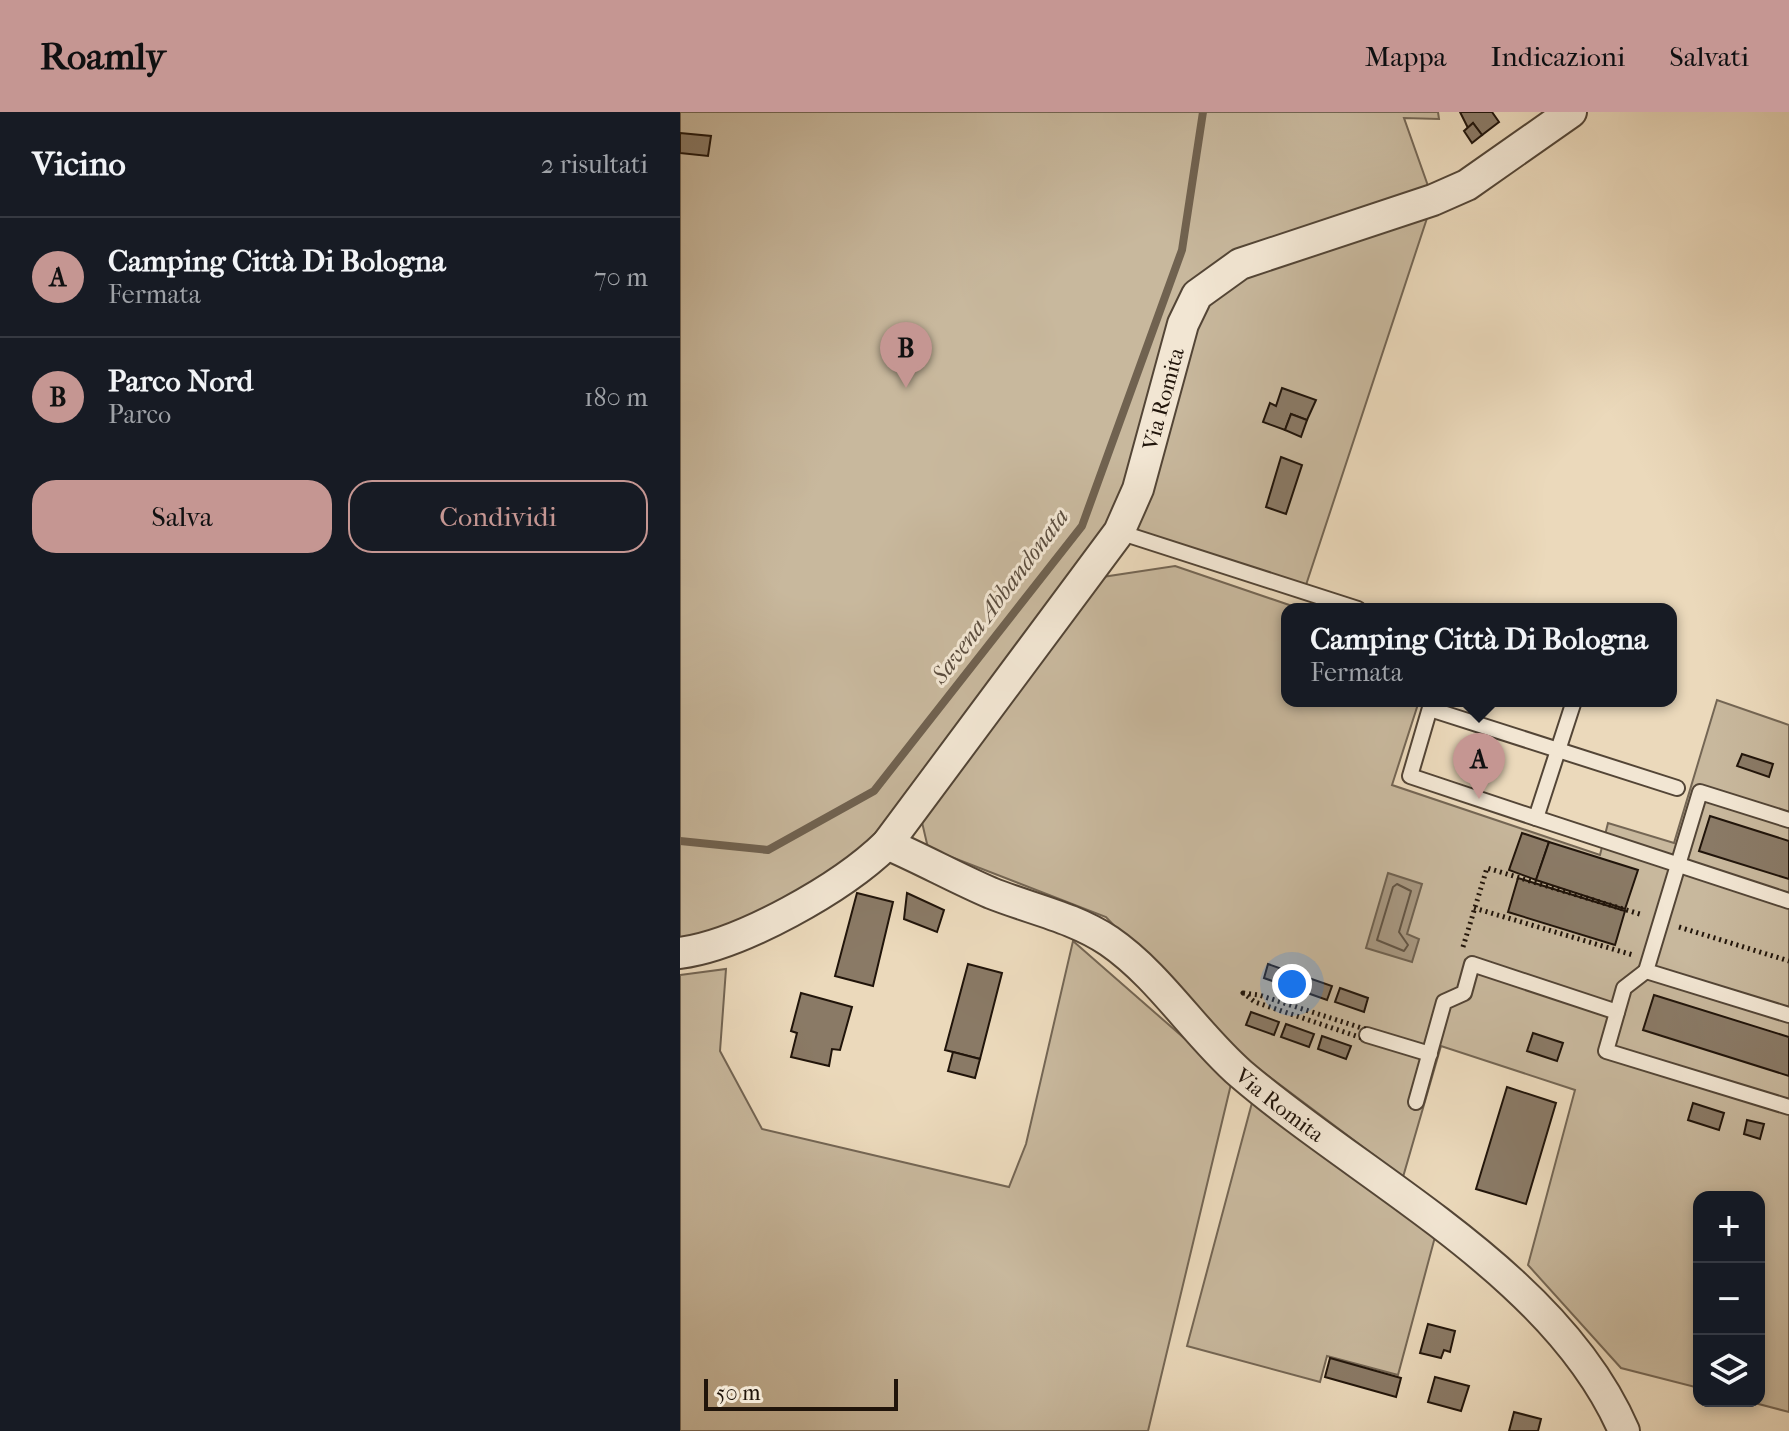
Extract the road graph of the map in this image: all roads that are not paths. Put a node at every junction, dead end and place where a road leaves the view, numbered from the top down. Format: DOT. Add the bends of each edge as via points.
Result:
graph roads {
  1 [pos="1571,112"];
  2 [pos="1119,532"];
  3 [pos="1339,603"];
  4 [pos="1430,707"];
  5 [pos="1437,707"];
  6 [pos="1572,707"];
  7 [pos="1558,750"];
  8 [pos="1677,788"];
  9 [pos="1536,818"];
  10 [pos="1789,820"];
  11 [pos="887,844"];
  12 [pos="1676,864"];
  13 [pos="1789,901"];
  14 [pos="680,953"];
  15 [pos="1648,965"];
  16 [pos="1617,1012"];
  17 [pos="1789,1015"];
  18 [pos="1367,1035"];
  19 [pos="1430,1054"];
  20 [pos="1416,1102"];
  21 [pos="1789,1107"];
  22 [pos="1624,1431"];
  1 -- 2 [label="street, Via Romita" via="1467,185 1240,264 1197,295 1183,324 1138,489"];
  2 -- 3 [label="lane"];
  2 -- 11 [label="street, Via Romita"];
  4 -- 9 [label="lane" via="1410,776"];
  5 -- 7 [label="lane"];
  6 -- 7 [label="lane"];
  7 -- 8 [label="lane"];
  7 -- 9 [label="lane"];
  9 -- 12 [label="lane"];
  10 -- 12 [label="lane" via="1700,792"];
  11 -- 14 [label="street, Via Romita" via="861,866 762,926"];
  11 -- 22 [label="street, Via Romita" via="994,894 1083,926 1116,947 1246,1078 1533,1304 1593,1375"];
  12 -- 13 [label="lane"];
  12 -- 15 [label="lane"];
  15 -- 16 [label="lane" via="1624,988"];
  15 -- 17 [label="lane"];
  16 -- 19 [label="lane" via="1472,964 1464,993 1444,1002"];
  16 -- 21 [label="lane" via="1606,1051"];
  18 -- 19 [label="lane"];
  19 -- 20 [label="lane"];
}
